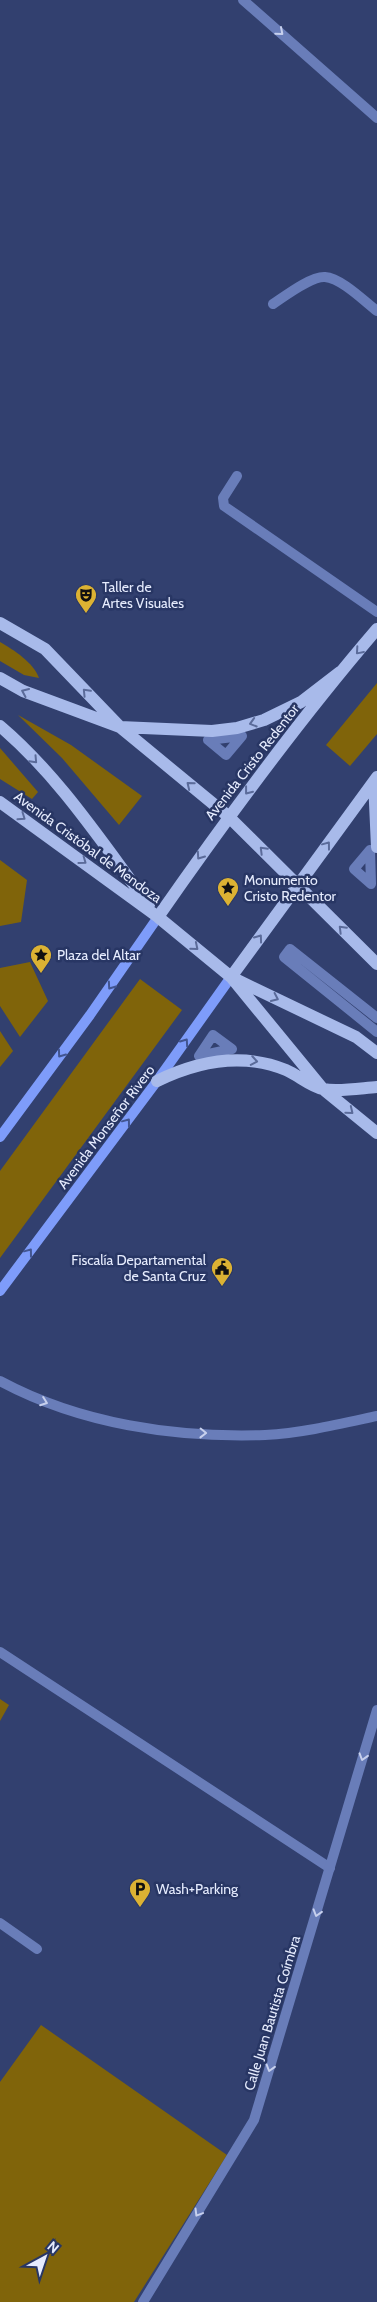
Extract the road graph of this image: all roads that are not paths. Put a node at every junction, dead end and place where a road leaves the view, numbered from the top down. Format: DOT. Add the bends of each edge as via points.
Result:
graph roads {
  1 [pos="243,0"];
  2 [pos="377,118"];
  3 [pos="273,304"];
  4 [pos="377,311"];
  5 [pos="237,476"];
  6 [pos="377,612"];
  7 [pos="0,623"];
  8 [pos="377,629"];
  9 [pos="340,672"];
  10 [pos="0,678"];
  11 [pos="0,726"];
  12 [pos="120,728"];
  13 [pos="375,779"];
  14 [pos="0,802"];
  15 [pos="228,816"];
  16 [pos="373,848"];
  17 [pos="298,884"];
  18 [pos="158,917"];
  19 [pos="377,964"];
  20 [pos="231,977"];
  21 [pos="377,1018"];
  22 [pos="377,1032"];
  23 [pos="377,1053"];
  24 [pos="157,1081"];
  25 [pos="377,1087"];
  26 [pos="323,1090"];
  27 [pos="377,1133"];
  28 [pos="0,1137"];
  29 [pos="0,1291"];
  30 [pos="0,1381"];
  31 [pos="377,1416"];
  32 [pos="0,1652"];
  33 [pos="377,1710"];
  34 [pos="330,1868"];
  35 [pos="0,1924"];
  36 [pos="37,1949"];
  37 [pos="144,2302"];
  1 -- 2 [label="street, one-way"];
  3 -- 4 [label="street" via="311,281 324,277 337,280"];
  5 -- 6 [label="street" via="223,498 224,506"];
  12 -- 7 [label="main road, one-way" via="45,649"];
  8 -- 9 [label="main road, Avenida Cristo Redentor, one-way"];
  9 -- 12 [label="main road, one-way" via="301,702 264,720 237,728 212,731"];
  9 -- 15 [label="main road, Avenida Cristo Redentor, one-way"];
  12 -- 10 [label="main road, one-way" via="23,692"];
  11 -- 18 [label="main road, Avenida Cristóbal de Mendoza, one-way" via="67,795"];
  15 -- 12 [label="main road, one-way"];
  13 -- 16 [label="main road"];
  17 -- 13 [label="main road, one-way"];
  14 -- 18 [label="main road, Avenida Cristóbal de Mendoza, one-way"];
  17 -- 15 [label="main road, one-way"];
  15 -- 18 [label="main road, Avenida Cristo Redentor, one-way"];
  19 -- 17 [label="main road, one-way"];
  20 -- 17 [label="main road, one-way"];
  18 -- 20 [label="main road, Avenida Cristóbal de Mendoza, one-way"];
  18 -- 28 [label="main road, one-way"];
  20 -- 23 [label="main road, Avenida Cristóbal de Mendoza, one-way" via="356,1037"];
  24 -- 20 [label="main road, Avenida Monseñor Rivero, one-way"];
  20 -- 26 [label="main road, Avenida Cristóbal de Mendoza"];
  21 -- 22 [label="street" via="290,949 284,957"];
  24 -- 26 [label="main road, one-way" via="199,1064 241,1059 286,1070"];
  29 -- 24 [label="main road, Avenida Monseñor Rivero, one-way"];
  25 -- 26 [label="main road"];
  26 -- 27 [label="main road, Avenida Cristóbal de Mendoza, one-way"];
  30 -- 31 [label="street, one-way" via="31,1398 78,1415 192,1433 265,1435"];
  32 -- 34 [label="street"];
  33 -- 34 [label="street, Calle Juan Bautista Coímbra, one-way"];
  34 -- 37 [label="street, Calle Juan Bautista Coímbra, one-way" via="254,2120"];
  35 -- 36 [label="street"];
}
